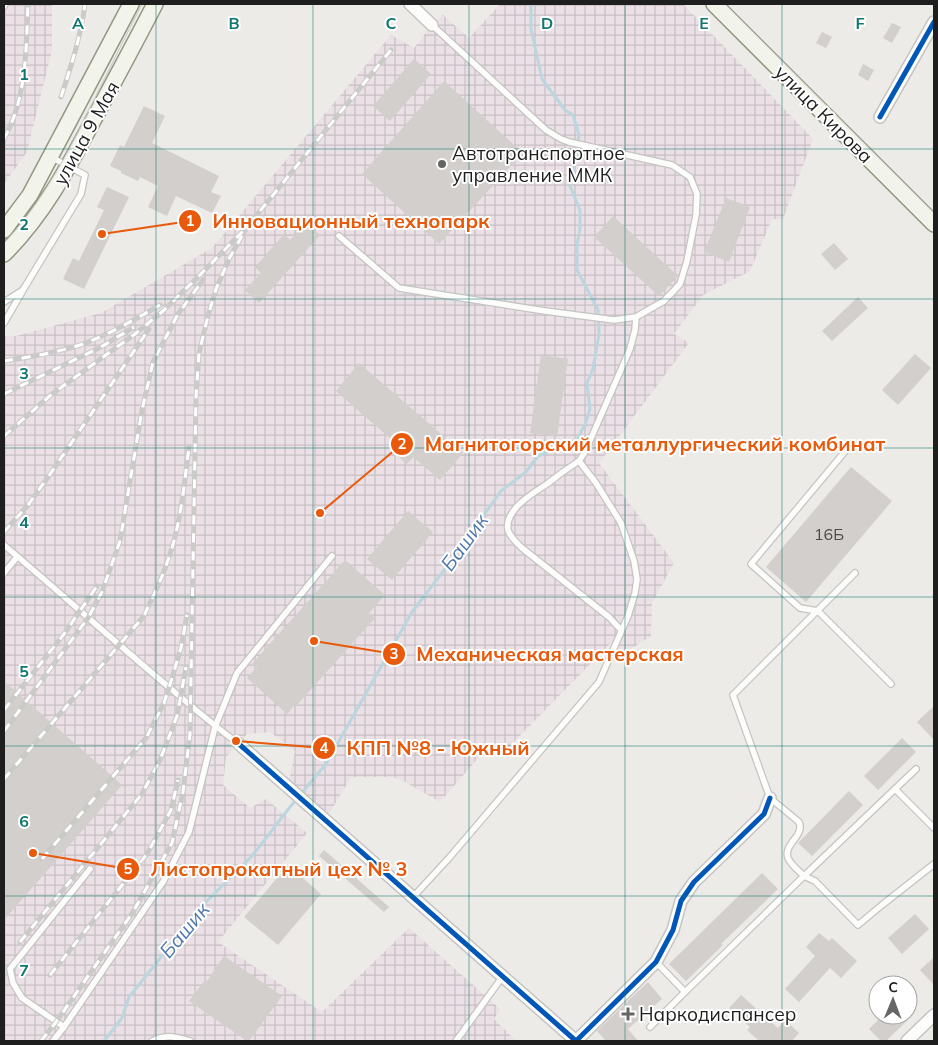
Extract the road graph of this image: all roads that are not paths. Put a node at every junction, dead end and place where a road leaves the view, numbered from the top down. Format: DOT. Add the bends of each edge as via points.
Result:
graph roads {
  1 [pos="131,4"];
  2 [pos="155,4"];
  3 [pos="410,4"];
  4 [pos="714,4"];
  5 [pos="934,22"];
  6 [pos="432,25"];
  7 [pos="880,117"];
  8 [pos="50,157"];
  9 [pos="69,166"];
  10 [pos="934,224"];
  11 [pos="4,230"];
  12 [pos="339,236"];
  13 [pos="4,254"];
  14 [pos="23,290"];
  15 [pos="4,302"];
  16 [pos="636,316"];
  17 [pos="4,323"];
  18 [pos="847,449"];
  19 [pos="579,461"];
  20 [pos="4,545"];
  21 [pos="332,556"];
  22 [pos="17,557"];
  23 [pos="4,573"];
  24 [pos="855,573"];
  25 [pos="818,611"];
  26 [pos="621,630"];
  27 [pos="892,684"];
  28 [pos="215,727"];
  29 [pos="239,744"];
  30 [pos="916,769"];
  31 [pos="894,789"];
  32 [pos="770,798"];
  33 [pos="934,828"];
  34 [pos="934,864"];
  35 [pos="90,869"];
  36 [pos="804,876"];
  37 [pos="413,897"];
  38 [pos="656,962"];
  39 [pos="503,976"];
  40 [pos="685,992"];
  41 [pos="934,1015"];
  42 [pos="64,1026"];
  43 [pos="650,1027"];
  44 [pos="52,1041"];
  45 [pos="152,1041"];
  46 [pos="190,1041"];
  47 [pos="456,1041"];
  48 [pos="576,1041"];
  49 [pos="907,1041"];
  1 -- 8 [label="main road, улица 9 Мая"];
  2 -- 9 [label="main road, улица 9 Мая"];
  3 -- 6 [label="street"];
  4 -- 10 [label="main road, улица Кирова"];
  5 -- 7 [label="street"];
  6 -- 16 [label="lane" via="546,130 561,139 672,166 690,177 697,194 696,214 680,284 664,301"];
  8 -- 9 [label="lane"];
  8 -- 11 [label="main road, улица 9 Мая" via="30,195"];
  9 -- 13 [label="main road, улица 9 Мая" via="46,204"];
  9 -- 14 [label="lane" via="85,175 81,194"];
  12 -- 16 [label="lane" via="399,288 614,320"];
  14 -- 15 [label="lane"];
  14 -- 17 [label="lane"];
  16 -- 19 [label="lane" via="630,350"];
  18 -- 25 [label="lane" via="750,564 800,608"];
  19 -- 26 [label="lane" via="621,523 634,561 635,593"];
  19 -- 26 [label="lane" via="525,499 509,518 508,529 522,548"];
  20 -- 22 [label="lane"];
  21 -- 28 [label="lane" via="237,673"];
  22 -- 23 [label="lane"];
  22 -- 28 [label="lane"];
  24 -- 25 [label="lane"];
  25 -- 27 [label="lane"];
  25 -- 32 [label="lane" via="733,695"];
  26 -- 37 [label="lane" via="599,682"];
  28 -- 29 [label="lane"];
  28 -- 42 [label="lane" via="189,832 162,882"];
  29 -- 37 [label="street"];
  30 -- 31 [label="lane"];
  31 -- 33 [label="lane"];
  31 -- 36 [label="lane"];
  32 -- 36 [label="lane" via="799,822 800,831 787,855"];
  32 -- 38 [label="street" via="764,814 694,882 681,901 673,930"];
  34 -- 36 [label="lane" via="858,925 815,881"];
  35 -- 42 [label="lane" via="10,969 13,983 22,998"];
  36 -- 40 [label="lane"];
  37 -- 39 [label="street"];
  38 -- 40 [label="lane"];
  38 -- 48 [label="street"];
  39 -- 47 [label="lane"];
  39 -- 48 [label="street"];
  40 -- 43 [label="lane"];
  41 -- 49 [label="street"];
  42 -- 44 [label="lane"];
  45 -- 46 [label="lane" via="160,1037 174,1037"];
}
